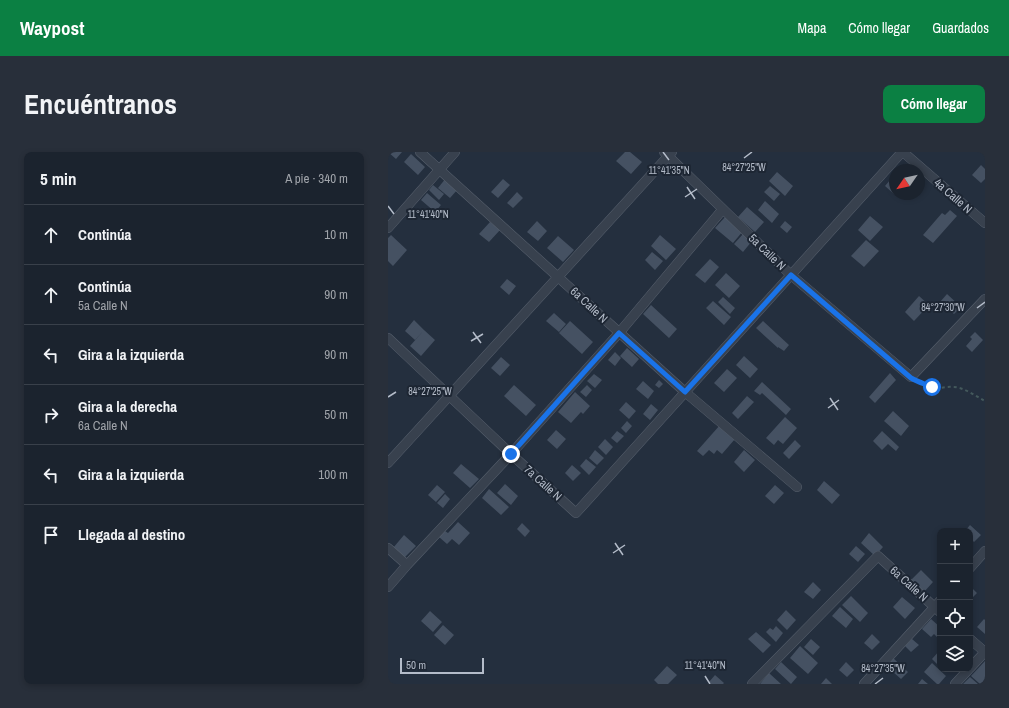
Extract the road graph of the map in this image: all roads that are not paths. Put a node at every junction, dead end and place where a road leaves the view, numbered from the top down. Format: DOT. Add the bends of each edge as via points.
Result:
graph roads {
  1 [pos="420,152"];
  2 [pos="456,152"];
  3 [pos="902,152"];
  4 [pos="668,153"];
  5 [pos="440,170"];
  6 [pos="723,209"];
  7 [pos="985,223"];
  8 [pos="388,228"];
  9 [pos="791,275"];
  10 [pos="558,277"];
  11 [pos="985,299"];
  12 [pos="619,333"];
  13 [pos="388,338"];
  14 [pos="685,392"];
  15 [pos="450,396"];
  16 [pos="511,454"];
  17 [pos="388,464"];
  18 [pos="798,487"];
  19 [pos="388,548"];
  20 [pos="985,551"];
  21 [pos="407,565"];
  22 [pos="973,565"];
  23 [pos="388,588"];
  24 [pos="937,606"];
  25 [pos="937,608"];
  26 [pos="973,642"];
  27 [pos="985,652"];
  28 [pos="973,666"];
  29 [pos="967,672"];
  30 [pos="752,684"];
  31 [pos="864,684"];
  32 [pos="955,684"];
  1 -- 5 [label="street, 6a Calle N"];
  2 -- 5 [label="street"];
  3 -- 7 [label="street, 4a Calle N"];
  3 -- 9 [label="street"];
  4 -- 6 [label="street, 5a Calle N"];
  4 -- 10 [label="street"];
  5 -- 8 [label="street"];
  5 -- 10 [label="street, 6a Calle N"];
  6 -- 9 [label="street, 5a Calle N"];
  6 -- 12 [label="street"];
  9 -- 11 [label="street, 5a Calle N" via="911,378"];
  9 -- 14 [label="street"];
  10 -- 12 [label="street, 6a Calle N"];
  10 -- 15 [label="street"];
  12 -- 14 [label="street, 6a Calle N"];
  12 -- 16 [label="street"];
  13 -- 15 [label="street, 7a Calle N"];
  14 -- 16 [label="street, 7a Calle N" via="576,513"];
  14 -- 18 [label="street, 6a Calle N"];
  15 -- 16 [label="street, 7a Calle N"];
  15 -- 17 [label="street"];
  16 -- 21 [label="street"];
  16 -- 23 [label="street"];
  19 -- 21 [label="street"];
  20 -- 22 [label="street"];
  21 -- 23 [label="street"];
  24 -- 30 [label="street, 6a Calle N" via="878,556"];
  25 -- 31 [label="street"];
  26 -- 27 [label="street"];
  27 -- 28 [label="street"];
  29 -- 32 [label="street"];
}
